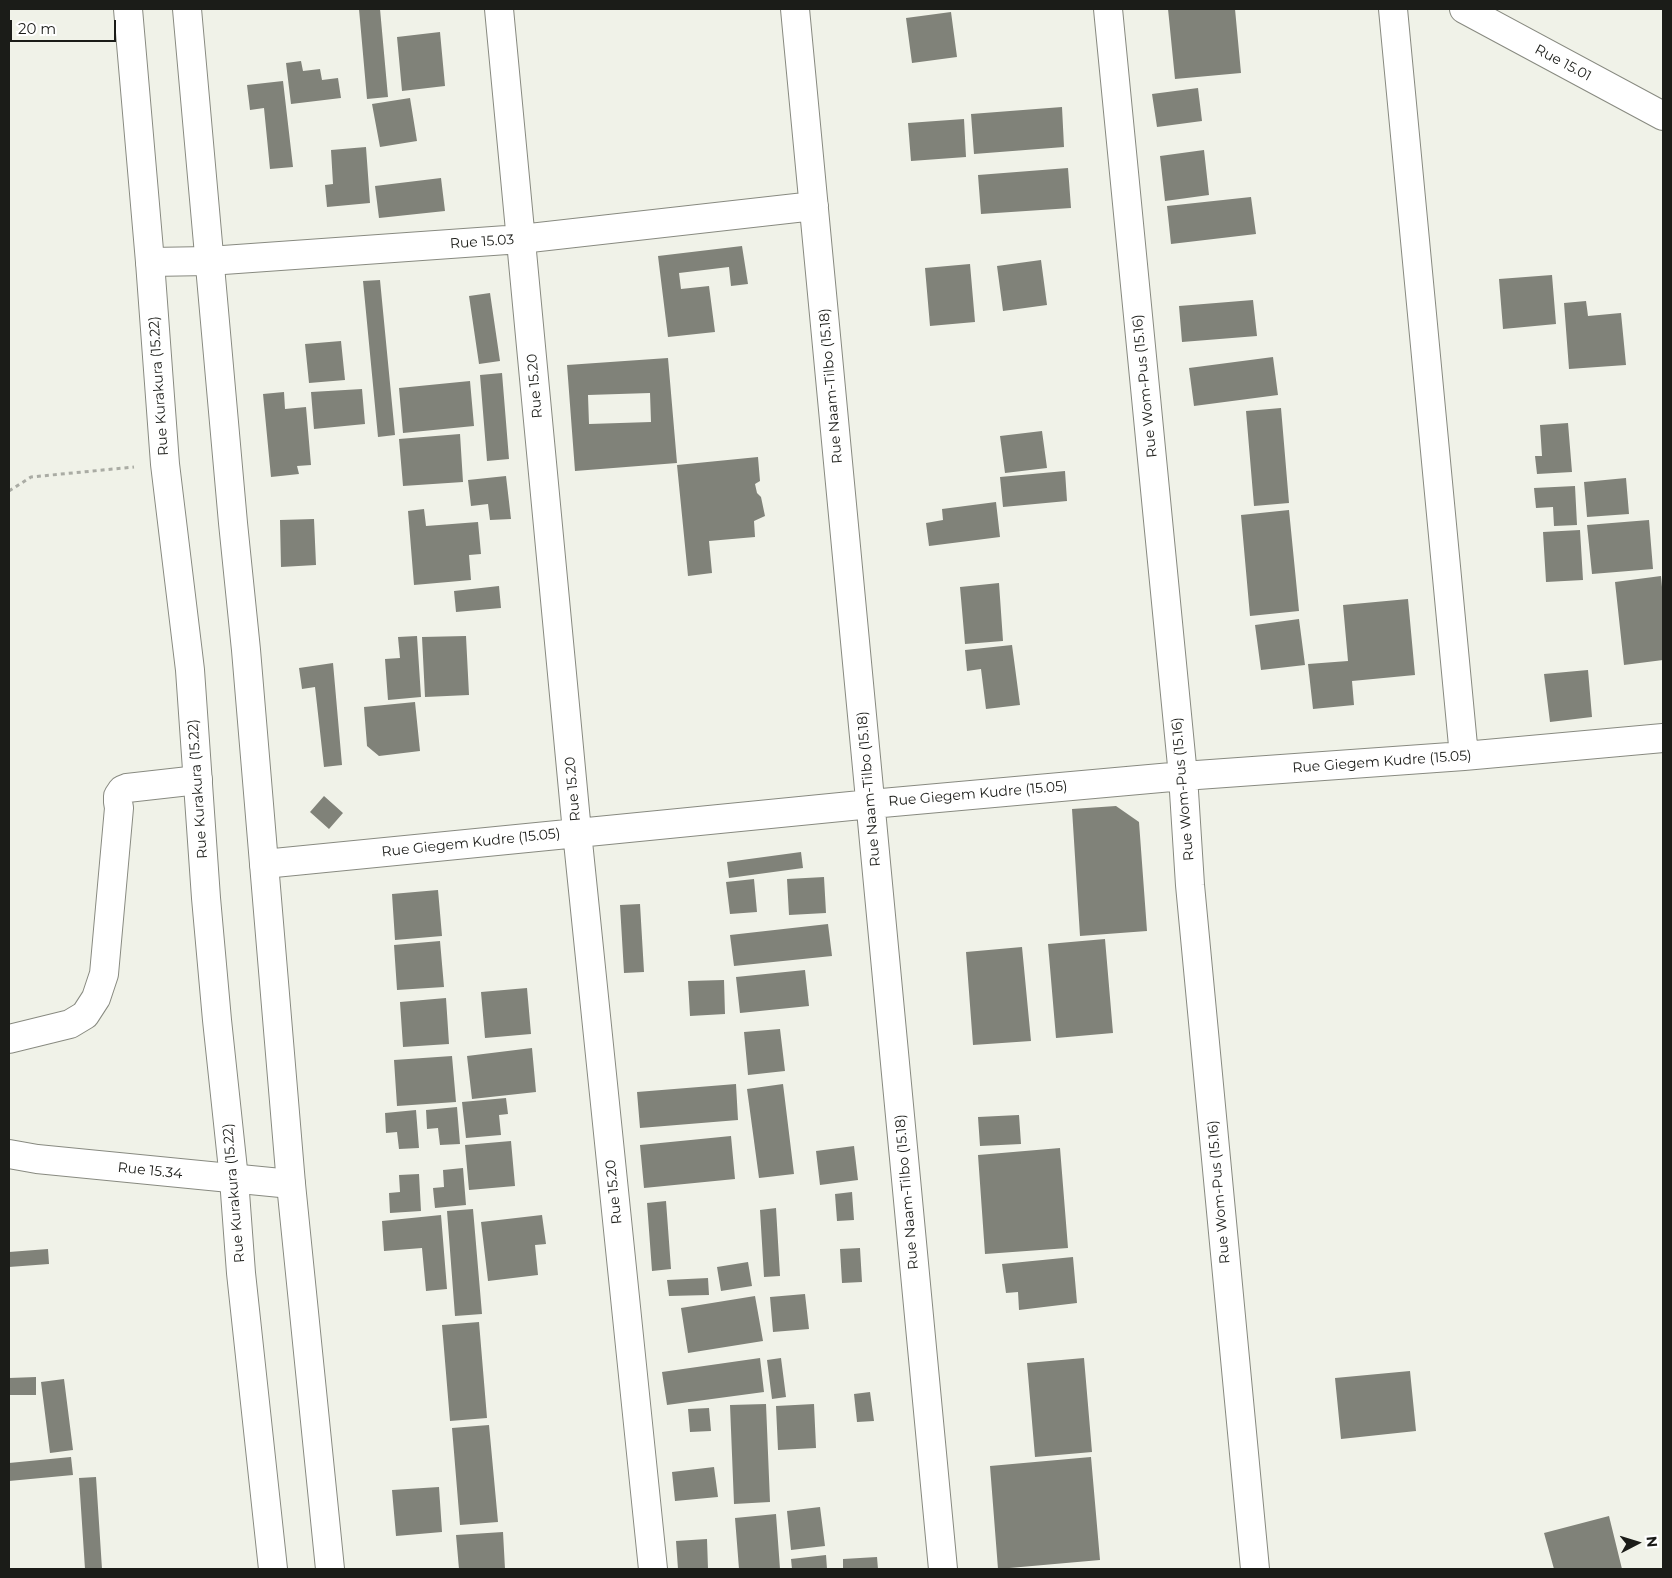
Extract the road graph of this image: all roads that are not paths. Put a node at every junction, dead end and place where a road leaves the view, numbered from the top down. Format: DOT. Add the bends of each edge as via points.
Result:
graph roads {
  1 [pos="128,9"];
  2 [pos="187,9"];
  3 [pos="499,9"];
  4 [pos="794,9"];
  5 [pos="1108,9"];
  6 [pos="1393,9"];
  7 [pos="1464,9"];
  8 [pos="1663,116"];
  9 [pos="814,206"];
  10 [pos="521,239"];
  11 [pos="209,260"];
  12 [pos="150,262"];
  13 [pos="1663,738"];
  14 [pos="1464,756"];
  15 [pos="1182,776"];
  16 [pos="198,780"];
  17 [pos="871,804"];
  18 [pos="578,832"];
  19 [pos="264,864"];
  20 [pos="9,1039"];
  21 [pos="9,1154"];
  22 [pos="234,1179"];
  23 [pos="291,1184"];
  24 [pos="272,1569"];
  25 [pos="330,1569"];
  26 [pos="653,1569"];
  27 [pos="942,1569"];
  28 [pos="1255,1569"];
  1 -- 12 [label="street, Rue Kurakura (15.22)"];
  2 -- 11 [label="street"];
  3 -- 10 [label="street, Rue 15.20"];
  4 -- 9 [label="street, Rue Naam-Tilbo (15.18)"];
  5 -- 15 [label="street, Rue Wom-Pus (15.16)"];
  6 -- 14 [label="street"];
  7 -- 8 [label="street, Rue 15.01"];
  9 -- 10 [label="street, Rue 15.03"];
  9 -- 17 [label="street, Rue Naam-Tilbo (15.18)"];
  10 -- 11 [label="street, Rue 15.03"];
  10 -- 18 [label="street, Rue 15.20"];
  11 -- 12 [label="street, Rue 15.03"];
  11 -- 19 [label="street"];
  12 -- 16 [label="street, Rue Kurakura (15.22)" via="165,464 190,670"];
  13 -- 14 [label="street, Rue Giegem Kudre (15.05)"];
  14 -- 15 [label="street, Rue Giegem Kudre (15.05)"];
  15 -- 17 [label="street, Rue Giegem Kudre (15.05)"];
  15 -- 28 [label="street, Rue Wom-Pus (15.16)"];
  16 -- 20 [label="street" via="122,790 118,796 105,966 96,998 86,1015 70,1024"];
  16 -- 22 [label="street, Rue Kurakura (15.22)" via="216,1011"];
  17 -- 18 [label="street, Rue Giegem Kudre (15.05)"];
  17 -- 27 [label="street, Rue Naam-Tilbo (15.18)"];
  18 -- 19 [label="street, Rue Giegem Kudre (15.05)"];
  18 -- 26 [label="street, Rue 15.20"];
  19 -- 23 [label="street"];
  21 -- 22 [label="street, Rue 15.34"];
  22 -- 23 [label="street, Rue 15.34"];
  22 -- 24 [label="street, Rue Kurakura (15.22)"];
  23 -- 25 [label="street"];
}
